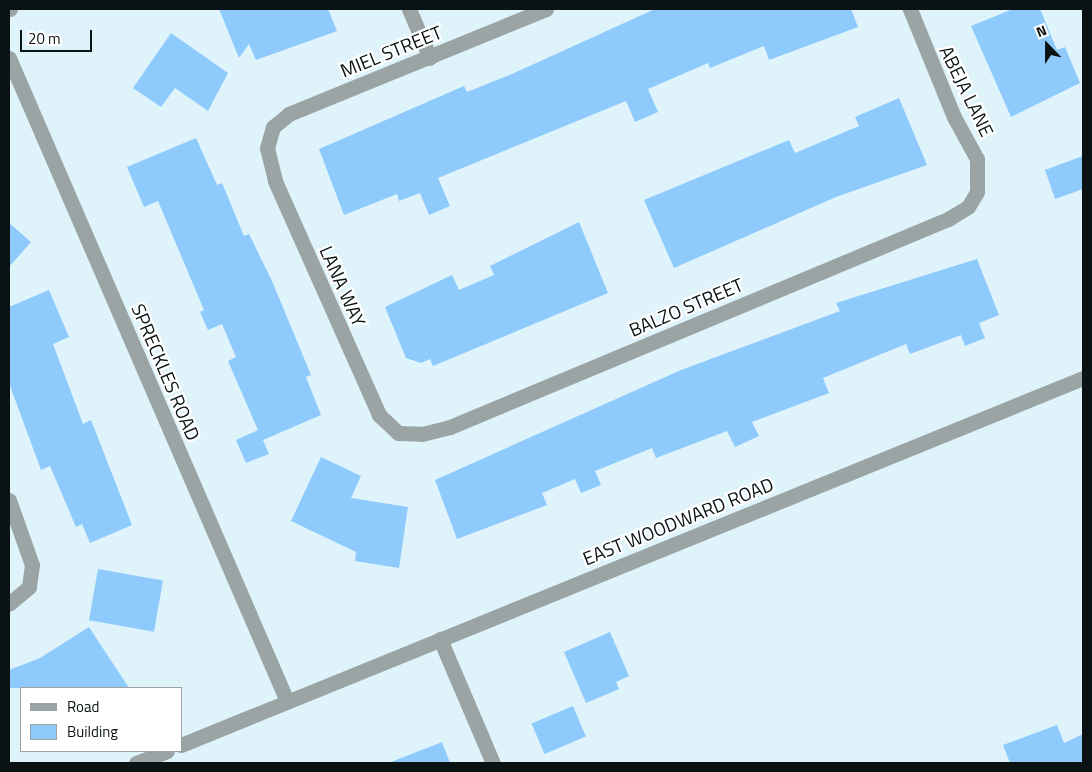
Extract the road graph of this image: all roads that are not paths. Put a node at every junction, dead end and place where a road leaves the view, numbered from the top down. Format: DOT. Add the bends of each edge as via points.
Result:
graph roads {
  1 [pos="409,9"];
  2 [pos="546,9"];
  3 [pos="910,9"];
  4 [pos="9,58"];
  5 [pos="430,58"];
  6 [pos="267,148"];
  7 [pos="977,192"];
  8 [pos="1083,378"];
  9 [pos="398,432"];
  10 [pos="9,500"];
  11 [pos="9,604"];
  12 [pos="440,639"];
  13 [pos="287,701"];
  14 [pos="182,745"];
  15 [pos="164,752"];
  16 [pos="136,763"];
  17 [pos="493,763"];
  1 -- 5 [label="street"];
  2 -- 5 [label="street, MIEL STREET"];
  3 -- 7 [label="street, ABEJA LANE" via="954,117 977,159"];
  4 -- 13 [label="street, SPRECKLES ROAD"];
  5 -- 6 [label="street, MIEL STREET" via="290,114 273,127"];
  6 -- 9 [label="street, LANA WAY" via="275,181 379,415"];
  7 -- 9 [label="street, BALZO STREET" via="968,206 948,219 450,427 422,434"];
  8 -- 12 [label="street, EAST WOODWARD ROAD"];
  10 -- 11 [label="street" via="32,565 29,587"];
  12 -- 13 [label="street, EAST WOODWARD ROAD"];
  12 -- 17 [label="street"];
  13 -- 14 [label="street, EAST WOODWARD ROAD"];
  15 -- 16 [label="street"];
}
